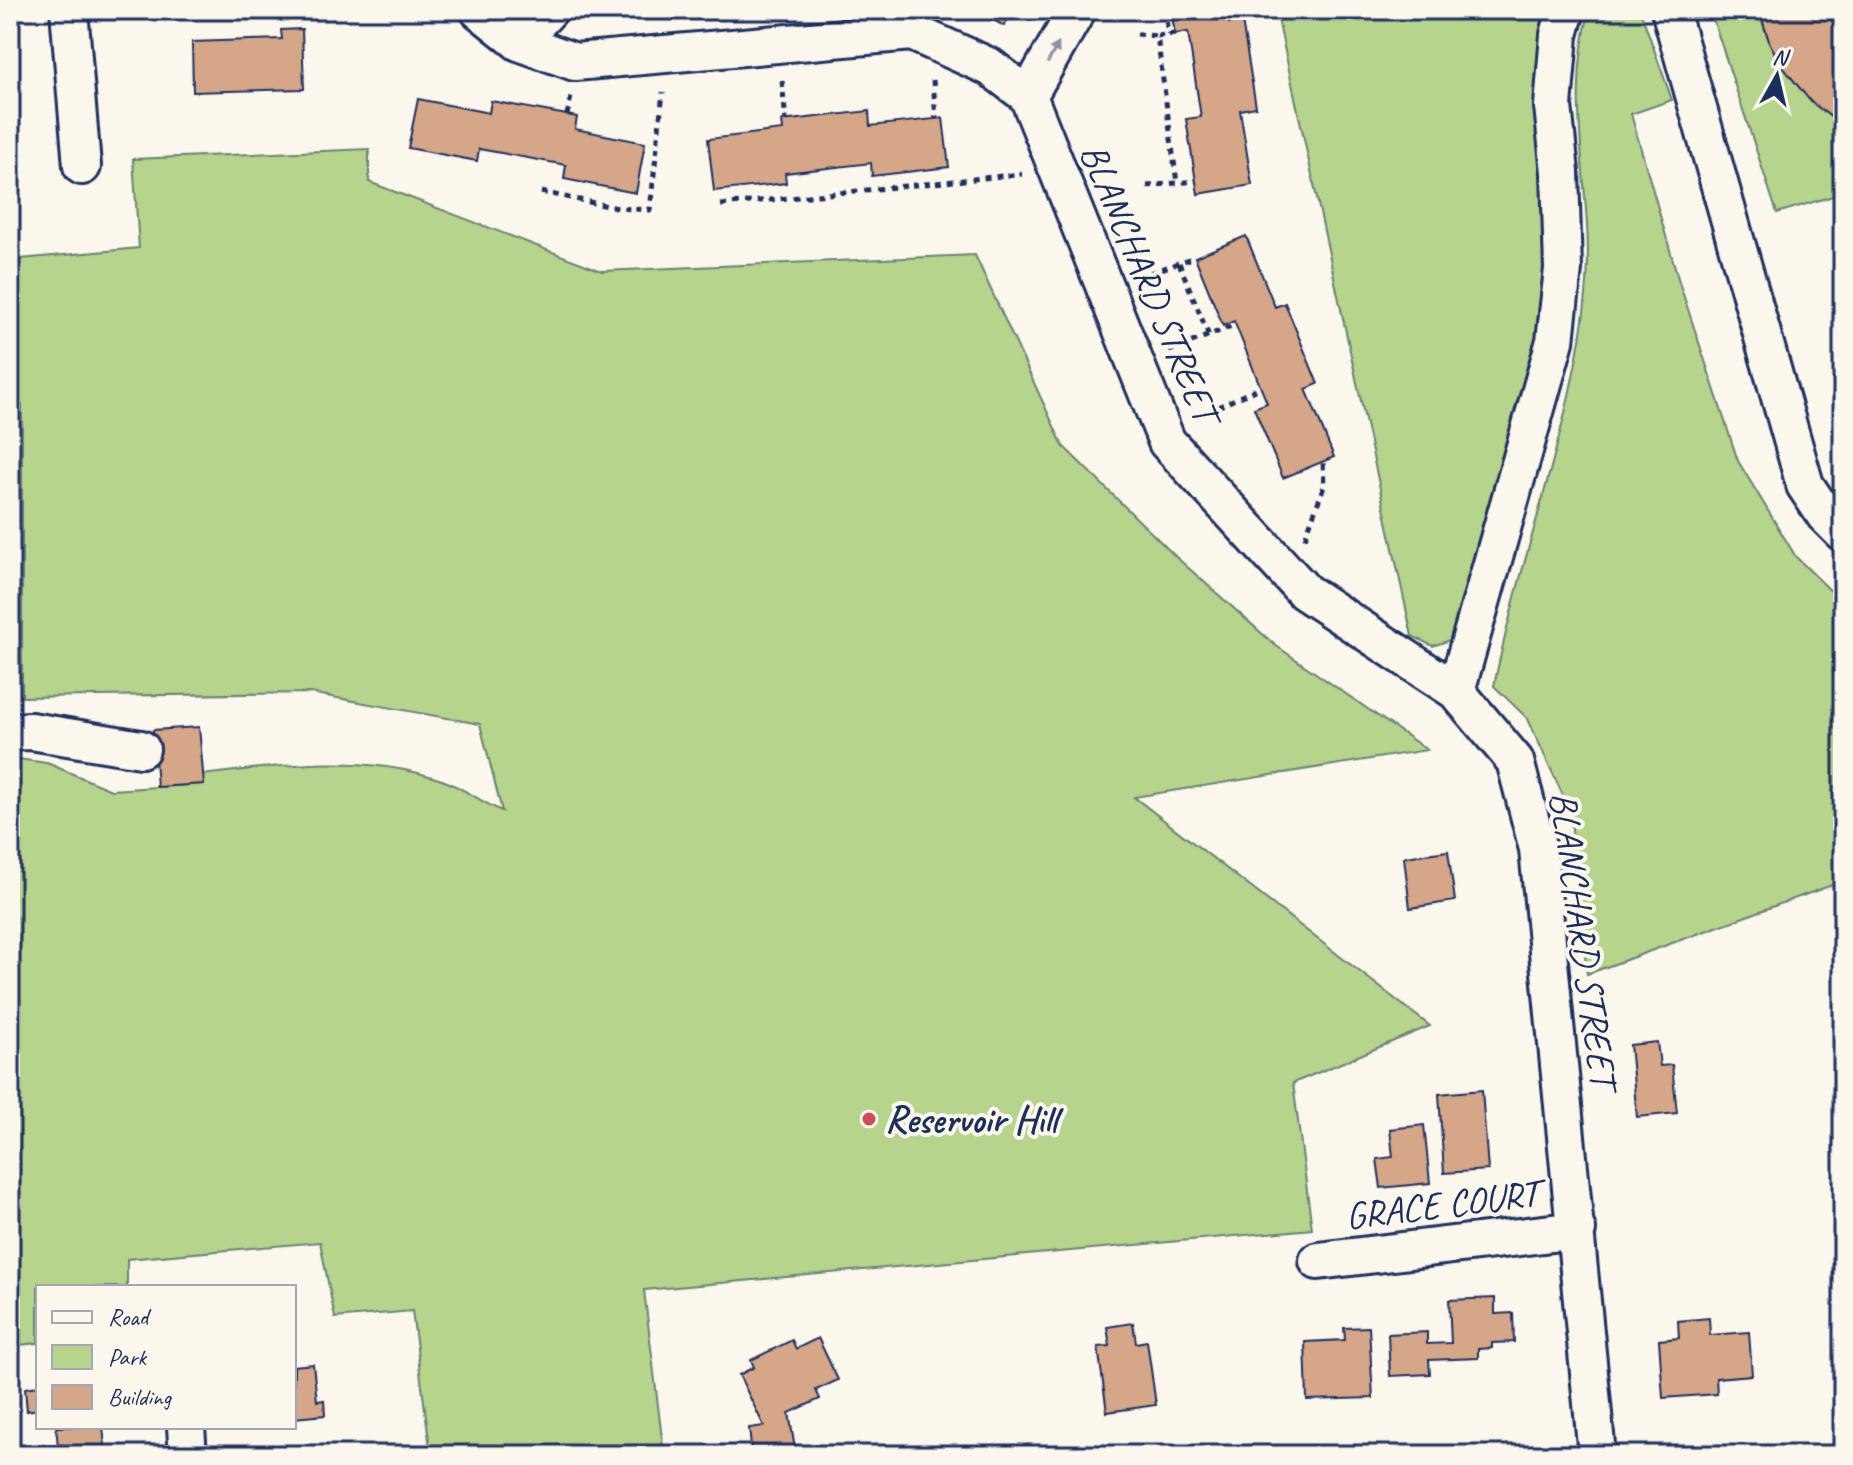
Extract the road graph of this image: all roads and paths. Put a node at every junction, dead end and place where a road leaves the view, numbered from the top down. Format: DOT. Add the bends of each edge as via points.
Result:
graph roads {
  1 [pos="69,10"];
  2 [pos="479,10"];
  3 [pos="549,10"];
  4 [pos="1077,10"];
  5 [pos="1165,10"];
  6 [pos="1566,10"];
  7 [pos="1670,10"];
  8 [pos="1137,34"];
  9 [pos="1157,36"];
  10 [pos="519,42"];
  11 [pos="660,55"];
  12 [pos="933,74"];
  13 [pos="1028,96"];
  14 [pos="936,119"];
  15 [pos="82,166"];
  16 [pos="1058,171"];
  17 [pos="1196,181"];
  18 [pos="1177,183"];
  19 [pos="1147,186"];
  20 [pos="541,192"];
  21 [pos="721,205"];
  22 [pos="1195,257"];
  23 [pos="1179,263"];
  24 [pos="1105,288"];
  25 [pos="1235,325"];
  26 [pos="1209,336"];
  27 [pos="1135,363"];
  28 [pos="1261,387"];
  29 [pos="1162,430"];
  30 [pos="1323,461"];
  31 [pos="1843,533"];
  32 [pos="1305,538"];
  33 [pos="1456,691"];
  34 [pos="10,732"];
  35 [pos="141,749"];
  36 [pos="1577,1230"];
  37 [pos="1318,1261"];
  38 [pos="186,1429"];
  39 [pos="188,1455"];
  40 [pos="1597,1455"];
  1 -- 15 [label="street"];
  2 -- 10 [label="street"];
  3 -- 10 [label="street"];
  13 -- 4 [label="street, one-way"];
  5 -- 9 [label="path" via="1171,34"];
  6 -- 33 [label="street" via="1553,106 1563,269 1555,341"];
  7 -- 31 [label="street" via="1805,485"];
  8 -- 9 [label="path"];
  9 -- 18 [label="path"];
  10 -- 11 [label="street" via="575,62"];
  11 -- 13 [label="street" via="912,32 990,67"];
  11 -- 20 [label="path" via="663,96 650,210"];
  12 -- 14 [label="path"];
  13 -- 16 [label="street, BLANCHARD STREET"];
  16 -- 21 [label="path"];
  16 -- 24 [label="street, BLANCHARD STREET"];
  17 -- 18 [label="path"];
  18 -- 19 [label="path"];
  22 -- 23 [label="path"];
  23 -- 24 [label="path"];
  23 -- 26 [label="path"];
  24 -- 27 [label="street, BLANCHARD STREET"];
  25 -- 26 [label="path"];
  26 -- 27 [label="path"];
  27 -- 29 [label="street, BLANCHARD STREET"];
  28 -- 29 [label="path"];
  29 -- 33 [label="street, BLANCHARD STREET" via="1167,442 1305,592"];
  30 -- 32 [label="path" via="1324,486"];
  33 -- 36 [label="street, BLANCHARD STREET" via="1515,761 1538,849"];
  34 -- 35 [label="street"];
  36 -- 37 [label="street, GRACE COURT"];
  36 -- 40 [label="street, BLANCHARD STREET"];
  38 -- 39 [label="street"];
}
